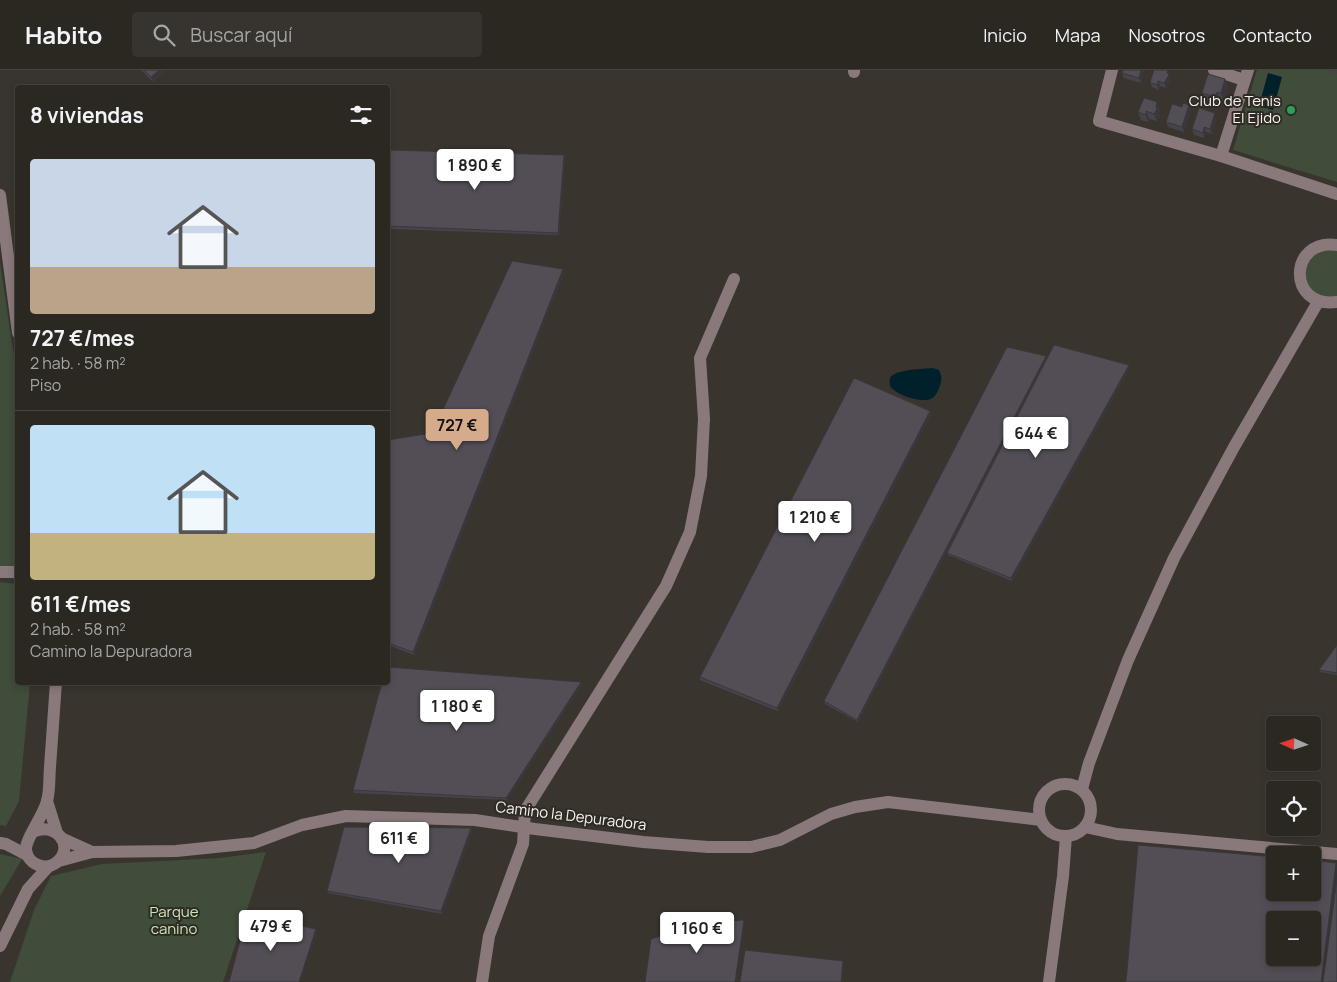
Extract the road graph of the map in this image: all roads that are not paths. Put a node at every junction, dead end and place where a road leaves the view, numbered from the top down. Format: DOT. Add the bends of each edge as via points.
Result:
graph roads {
  1 [pos="1112,70"];
  2 [pos="1214,70"];
  3 [pos="1246,75"];
  4 [pos="1221,156"];
  5 [pos="1337,194"];
  6 [pos="0,195"];
  7 [pos="1337,245"];
  8 [pos="734,279"];
  9 [pos="1318,302"];
  10 [pos="1337,302"];
  11 [pos="15,310"];
  12 [pos="0,572"];
  13 [pos="15,572"];
  14 [pos="56,685"];
  15 [pos="1082,789"];
  16 [pos="47,802"];
  17 [pos="1041,820"];
  18 [pos="524,827"];
  19 [pos="1085,827"];
  20 [pos="31,834"];
  21 [pos="59,835"];
  22 [pos="1066,836"];
  23 [pos="3,843"];
  24 [pos="92,852"];
  25 [pos="1337,854"];
  26 [pos="29,858"];
  27 [pos="53,864"];
  28 [pos="28,889"];
  29 [pos="0,946"];
  30 [pos="482,982"];
  31 [pos="1050,982"];
  1 -- 4 [label="street" via="1099,121"];
  2 -- 3 [label="street"];
  3 -- 4 [label="street"];
  4 -- 5 [label="street"];
  6 -- 11 [label="street"];
  7 -- 9 [label="street" via="1317,247 1302,260 1299,270 1303,289"];
  8 -- 18 [label="street" via="700,358 704,419 701,476 690,532 666,586 525,811"];
  9 -- 10 [label="street"];
  9 -- 15 [label="street" via="1174,558 1128,660"];
  12 -- 13 [label="street"];
  14 -- 16 [label="street"];
  15 -- 17 [label="street" via="1071,784 1050,788 1042,797 1039,808"];
  15 -- 19 [label="street" via="1092,807"];
  16 -- 20 [label="street"];
  16 -- 21 [label="street"];
  17 -- 18 [label="street, Camino la Depuradora" via="888,802 831,814 780,840 751,847 643,842"];
  17 -- 22 [label="street" via="1048,830"];
  18 -- 24 [label="street, Camino la Depuradora" via="475,820 346,816 302,825 254,844 176,851"];
  18 -- 30 [label="street" via="523,844 489,936"];
  19 -- 22 [label="street"];
  19 -- 25 [label="street" via="1117,834"];
  20 -- 21 [label="street" via="45,828"];
  20 -- 23 [label="street"];
  20 -- 26 [label="street" via="26,842"];
  21 -- 24 [label="street, Camino la Depuradora"];
  21 -- 27 [label="street" via="64,850"];
  22 -- 31 [label="street"];
  23 -- 26 [label="street"];
  24 -- 27 [label="street, Camino la Depuradora"];
  26 -- 27 [label="street" via="41,867"];
  26 -- 28 [label="street"];
  27 -- 28 [label="street"];
  28 -- 29 [label="street"];
}
